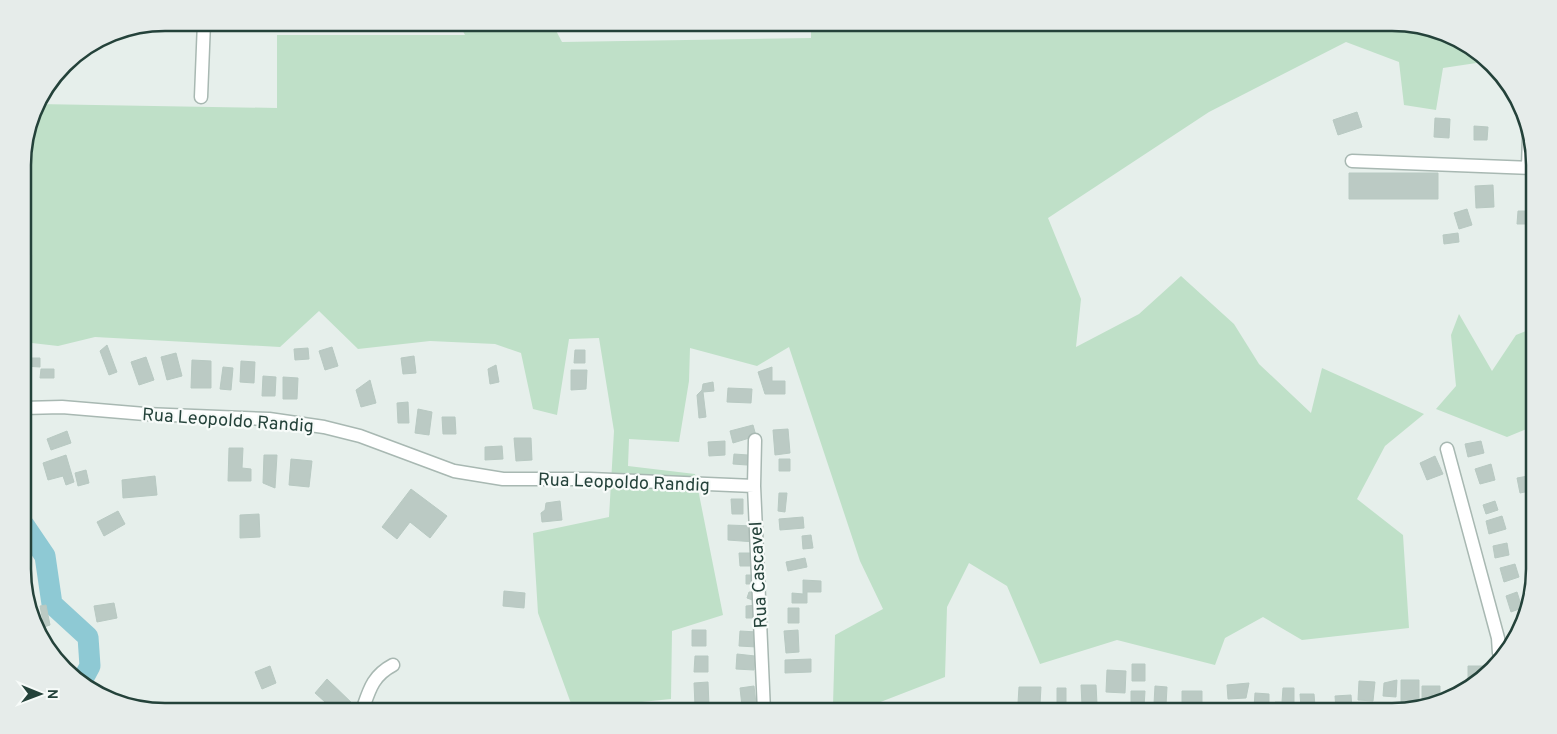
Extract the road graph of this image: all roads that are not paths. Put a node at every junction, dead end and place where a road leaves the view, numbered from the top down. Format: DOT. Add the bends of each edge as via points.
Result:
graph roads {
  1 [pos="204,31"];
  2 [pos="201,98"];
  3 [pos="1352,162"];
  4 [pos="1526,167"];
  5 [pos="31,408"];
  6 [pos="755,440"];
  7 [pos="1447,449"];
  8 [pos="754,486"];
  9 [pos="1499,649"];
  10 [pos="393,666"];
  11 [pos="365,703"];
  12 [pos="764,703"];
  1 -- 2 [label="street"];
  3 -- 4 [label="street"];
  5 -- 8 [label="street, Rua Leopoldo Randig" via="269,419 324,427 360,436 454,471 503,479"];
  6 -- 8 [label="street, Rua Cascavel"];
  7 -- 9 [label="street"];
  8 -- 12 [label="street, Rua Cascavel"];
  10 -- 11 [label="street" via="378,674"];
}
